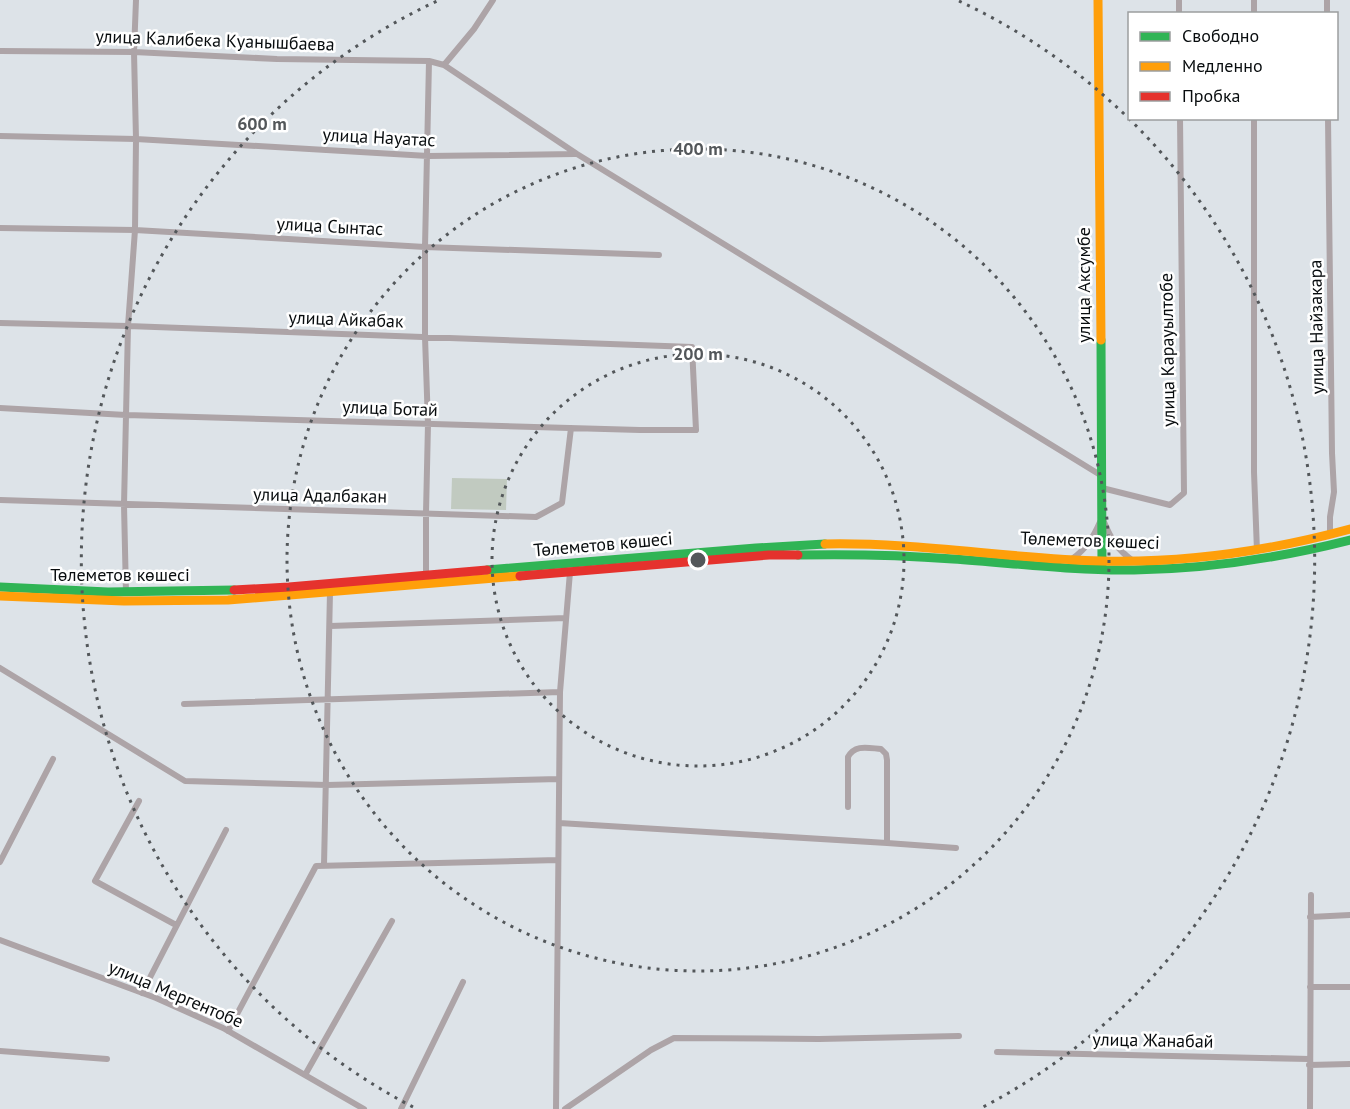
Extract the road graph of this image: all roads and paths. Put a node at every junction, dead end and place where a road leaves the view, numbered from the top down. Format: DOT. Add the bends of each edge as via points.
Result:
graph roads {
  1 [pos="136,0"];
  2 [pos="493,0"];
  3 [pos="1098,0"];
  4 [pos="0,51"];
  5 [pos="134,52"];
  6 [pos="429,61"];
  7 [pos="444,65"];
  8 [pos="1180,120"];
  9 [pos="1254,120"];
  10 [pos="1328,120"];
  11 [pos="0,136"];
  12 [pos="136,139"];
  13 [pos="577,154"];
  14 [pos="428,156"];
  15 [pos="0,228"];
  16 [pos="135,230"];
  17 [pos="425,247"];
  18 [pos="658,255"];
  19 [pos="0,323"];
  20 [pos="128,326"];
  21 [pos="425,337"];
  22 [pos="692,347"];
  23 [pos="0,408"];
  24 [pos="126,415"];
  25 [pos="428,424"];
  26 [pos="571,429"];
  27 [pos="1102,476"];
  28 [pos="1102,488"];
  29 [pos="0,500"];
  30 [pos="124,505"];
  31 [pos="426,513"];
  32 [pos="1102,516"];
  33 [pos="1350,529"];
  34 [pos="1330,535"];
  35 [pos="1350,540"];
  36 [pos="1257,551"];
  37 [pos="1072,559"];
  38 [pos="1133,561"];
  39 [pos="1102,566"];
  40 [pos="570,572"];
  41 [pos="426,575"];
  42 [pos="369,585"];
  43 [pos="0,587"];
  44 [pos="330,592"];
  45 [pos="126,593"];
  46 [pos="0,596"];
  47 [pos="566,618"];
  48 [pos="330,626"];
  49 [pos="0,668"];
  50 [pos="560,692"];
  51 [pos="328,698"];
  52 [pos="184,704"];
  53 [pos="53,759"];
  54 [pos="559,779"];
  55 [pos="327,784"];
  56 [pos="139,801"];
  57 [pos="848,807"];
  58 [pos="559,823"];
  59 [pos="226,830"];
  60 [pos="887,843"];
  61 [pos="956,848"];
  62 [pos="558,860"];
  63 [pos="0,862"];
  64 [pos="324,865"];
  65 [pos="1311,896"];
  66 [pos="1350,915"];
  67 [pos="1310,917"];
  68 [pos="392,921"];
  69 [pos="176,925"];
  70 [pos="0,940"];
  71 [pos="463,982"];
  72 [pos="1310,987"];
  73 [pos="1350,987"];
  74 [pos="142,993"];
  75 [pos="228,1031"];
  76 [pos="959,1036"];
  77 [pos="0,1051"];
  78 [pos="997,1052"];
  79 [pos="107,1059"];
  80 [pos="1309,1062"];
  81 [pos="1350,1064"];
  82 [pos="305,1075"];
  83 [pos="364,1109"];
  84 [pos="401,1109"];
  85 [pos="556,1109"];
  86 [pos="565,1109"];
  87 [pos="1310,1109"];
  1 -- 5 [label="street"];
  2 -- 7 [label="street"];
  3 -- 27 [label="main road, улица Аксумбе"];
  4 -- 5 [label="street, улица Калибека Куанышбаева"];
  5 -- 6 [label="street, улица Калибека Куанышбаева"];
  5 -- 12 [label="street"];
  6 -- 7 [label="street, улица Калибека Куанышбаева"];
  6 -- 14 [label="street"];
  7 -- 13 [label="street, улица Калибека Куанышбаева"];
  8 -- 28 [label="street, улица Карауылтобе" via="1184,493 1170,505"];
  9 -- 36 [label="street"];
  10 -- 34 [label="street, улица Найзакара" via="1334,492"];
  11 -- 12 [label="street, улица Науатас"];
  12 -- 14 [label="street, улица Науатас"];
  12 -- 16 [label="street"];
  13 -- 14 [label="street, улица Науатас"];
  13 -- 27 [label="street, улица Калибека Куанышбаева"];
  14 -- 17 [label="street"];
  15 -- 16 [label="street, улица Сынтас"];
  16 -- 17 [label="street, улица Сынтас"];
  16 -- 20 [label="street"];
  17 -- 18 [label="street, улица Сынтас"];
  17 -- 21 [label="street"];
  19 -- 20 [label="street, улица Айкабак"];
  20 -- 21 [label="street, улица Айкабак"];
  20 -- 24 [label="street"];
  21 -- 22 [label="street, улица Айкабак"];
  21 -- 25 [label="street"];
  22 -- 26 [label="street, улица Ботай" via="696,430"];
  23 -- 24 [label="street, улица Ботай"];
  24 -- 25 [label="street, улица Ботай"];
  24 -- 30 [label="street"];
  25 -- 26 [label="street, улица Ботай"];
  25 -- 31 [label="street"];
  26 -- 31 [label="street, улица Адалбакан" via="562,503 536,517"];
  27 -- 28 [label="main road, улица Аксумбе"];
  28 -- 32 [label="main road, улица Аксумбе"];
  29 -- 30 [label="street, улица Адалбакан"];
  30 -- 31 [label="street, улица Адалбакан"];
  30 -- 45 [label="street"];
  31 -- 41 [label="street"];
  32 -- 37 [label="street" via="1090,541"];
  32 -- 38 [label="street" via="1119,551"];
  32 -- 39 [label="main road, улица Аксумбе"];
  33 -- 34 [label="main road, Төлеметов көшесі"];
  34 -- 36 [label="main road, Төлеметов көшесі"];
  35 -- 39 [label="main road, Төлеметов көшесі" via="1257,561 1202,567"];
  36 -- 38 [label="main road, Төлеметов көшесі" via="1200,559"];
  37 -- 39 [label="main road, Төлеметов көшесі"];
  37 -- 41 [label="main road, Төлеметов көшесі" via="865,544 778,546"];
  38 -- 39 [label="main road, Төлеметов көшесі"];
  39 -- 40 [label="main road, Төлеметов көшесі" via="827,554 769,555"];
  40 -- 42 [label="main road, Төлеметов көшесі"];
  40 -- 47 [label="street"];
  41 -- 42 [label="main road, Төлеметов көшесі"];
  42 -- 44 [label="main road, Төлеметов көшесі"];
  42 -- 45 [label="main road, Төлеметов көшесі"];
  43 -- 45 [label="main road, Төлеметов көшесі"];
  44 -- 46 [label="main road, Төлеметов көшесі" via="171,601"];
  44 -- 48 [label="street"];
  47 -- 48 [label="street"];
  47 -- 50 [label="street"];
  48 -- 51 [label="street"];
  49 -- 55 [label="street" via="185,781"];
  50 -- 51 [label="street"];
  50 -- 54 [label="street"];
  51 -- 52 [label="street"];
  51 -- 55 [label="street"];
  53 -- 63 [label="street"];
  54 -- 55 [label="street"];
  54 -- 58 [label="street"];
  55 -- 64 [label="street"];
  56 -- 69 [label="street" via="95,881"];
  57 -- 60 [label="street" via="851,751 858,747 881,749 888,760"];
  58 -- 60 [label="street"];
  58 -- 62 [label="street"];
  59 -- 69 [label="street"];
  60 -- 61 [label="street"];
  62 -- 64 [label="street"];
  62 -- 85 [label="street"];
  64 -- 75 [label="street" via="316,866"];
  65 -- 67 [label="street"];
  66 -- 67 [label="street"];
  67 -- 72 [label="street"];
  68 -- 82 [label="street"];
  69 -- 74 [label="street"];
  70 -- 74 [label="street, улица Мергентобе"];
  71 -- 84 [label="street"];
  72 -- 73 [label="street"];
  72 -- 80 [label="street"];
  74 -- 75 [label="street, улица Мергентобе"];
  75 -- 82 [label="street, улица Мергентобе"];
  76 -- 86 [label="street" via="674,1038"];
  77 -- 79 [label="street"];
  78 -- 80 [label="street, улица Жанабай"];
  80 -- 81 [label="street, улица Жанабай"];
  80 -- 87 [label="street"];
  82 -- 83 [label="street, улица Мергентобе"];
}
